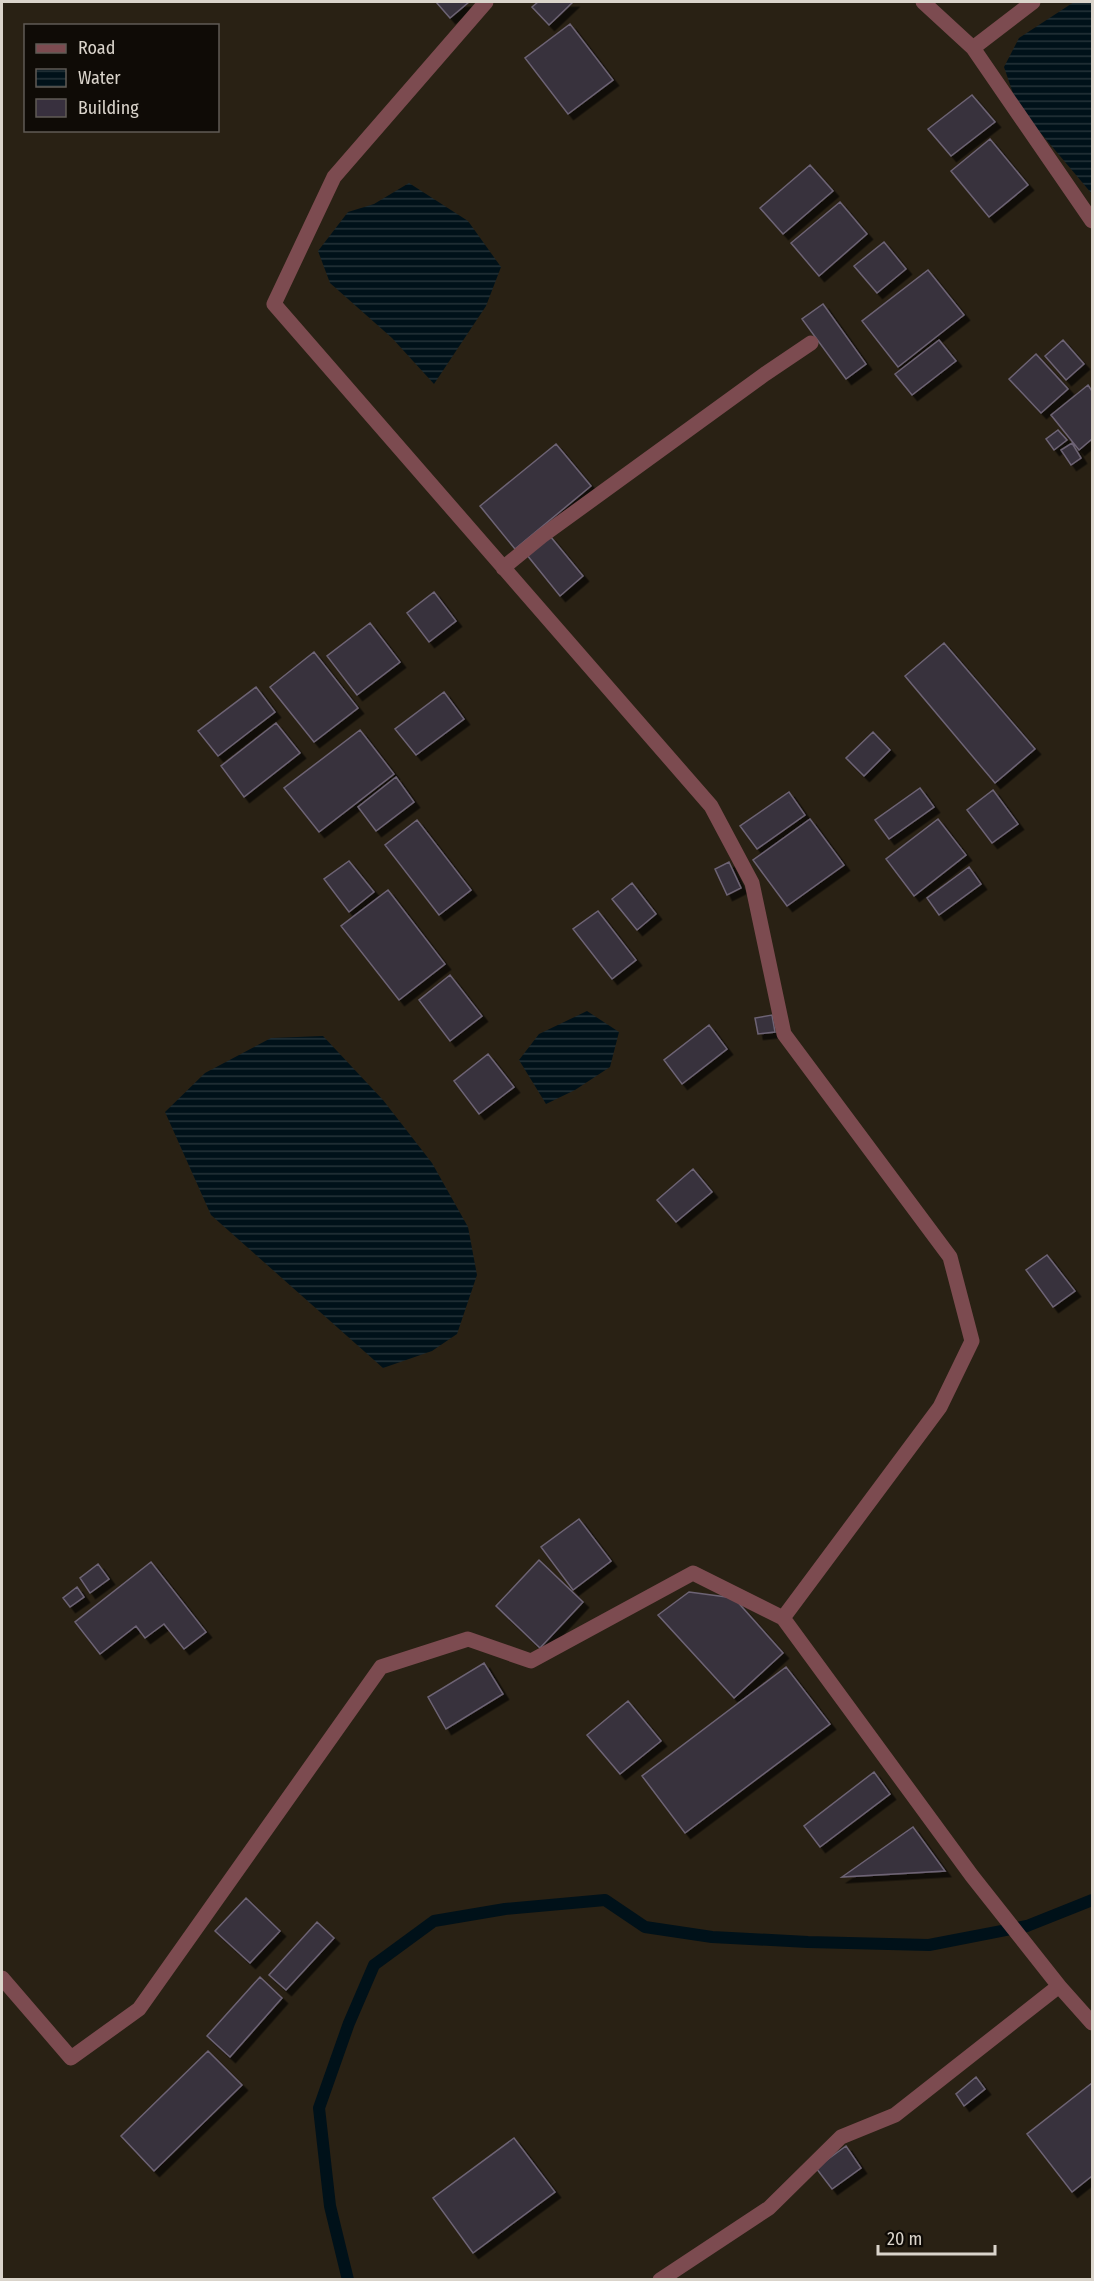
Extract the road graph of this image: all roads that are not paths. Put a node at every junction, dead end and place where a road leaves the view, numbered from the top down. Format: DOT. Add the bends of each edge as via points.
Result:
graph roads {
  1 [pos="486,2"];
  2 [pos="923,2"];
  3 [pos="1033,2"];
  4 [pos="973,48"];
  5 [pos="1092,221"];
  6 [pos="811,343"];
  7 [pos="503,568"];
  8 [pos="783,1618"];
  9 [pos="2,1978"];
  10 [pos="1059,1986"];
  11 [pos="1092,2023"];
  12 [pos="660,2280"];
  1 -- 7 [label="street" via="334,177 274,304"];
  2 -- 4 [label="street"];
  3 -- 4 [label="street"];
  4 -- 5 [label="street"];
  6 -- 7 [label="street"];
  7 -- 8 [label="street" via="711,806 752,884 784,1034 950,1257 972,1341 940,1407"];
  8 -- 9 [label="street" via="693,1574 531,1660 468,1639 381,1667 140,2009 72,2058"];
  8 -- 10 [label="street" via="972,1876"];
  10 -- 11 [label="street"];
  10 -- 12 [label="street" via="895,2115 841,2137 770,2208"];
}
